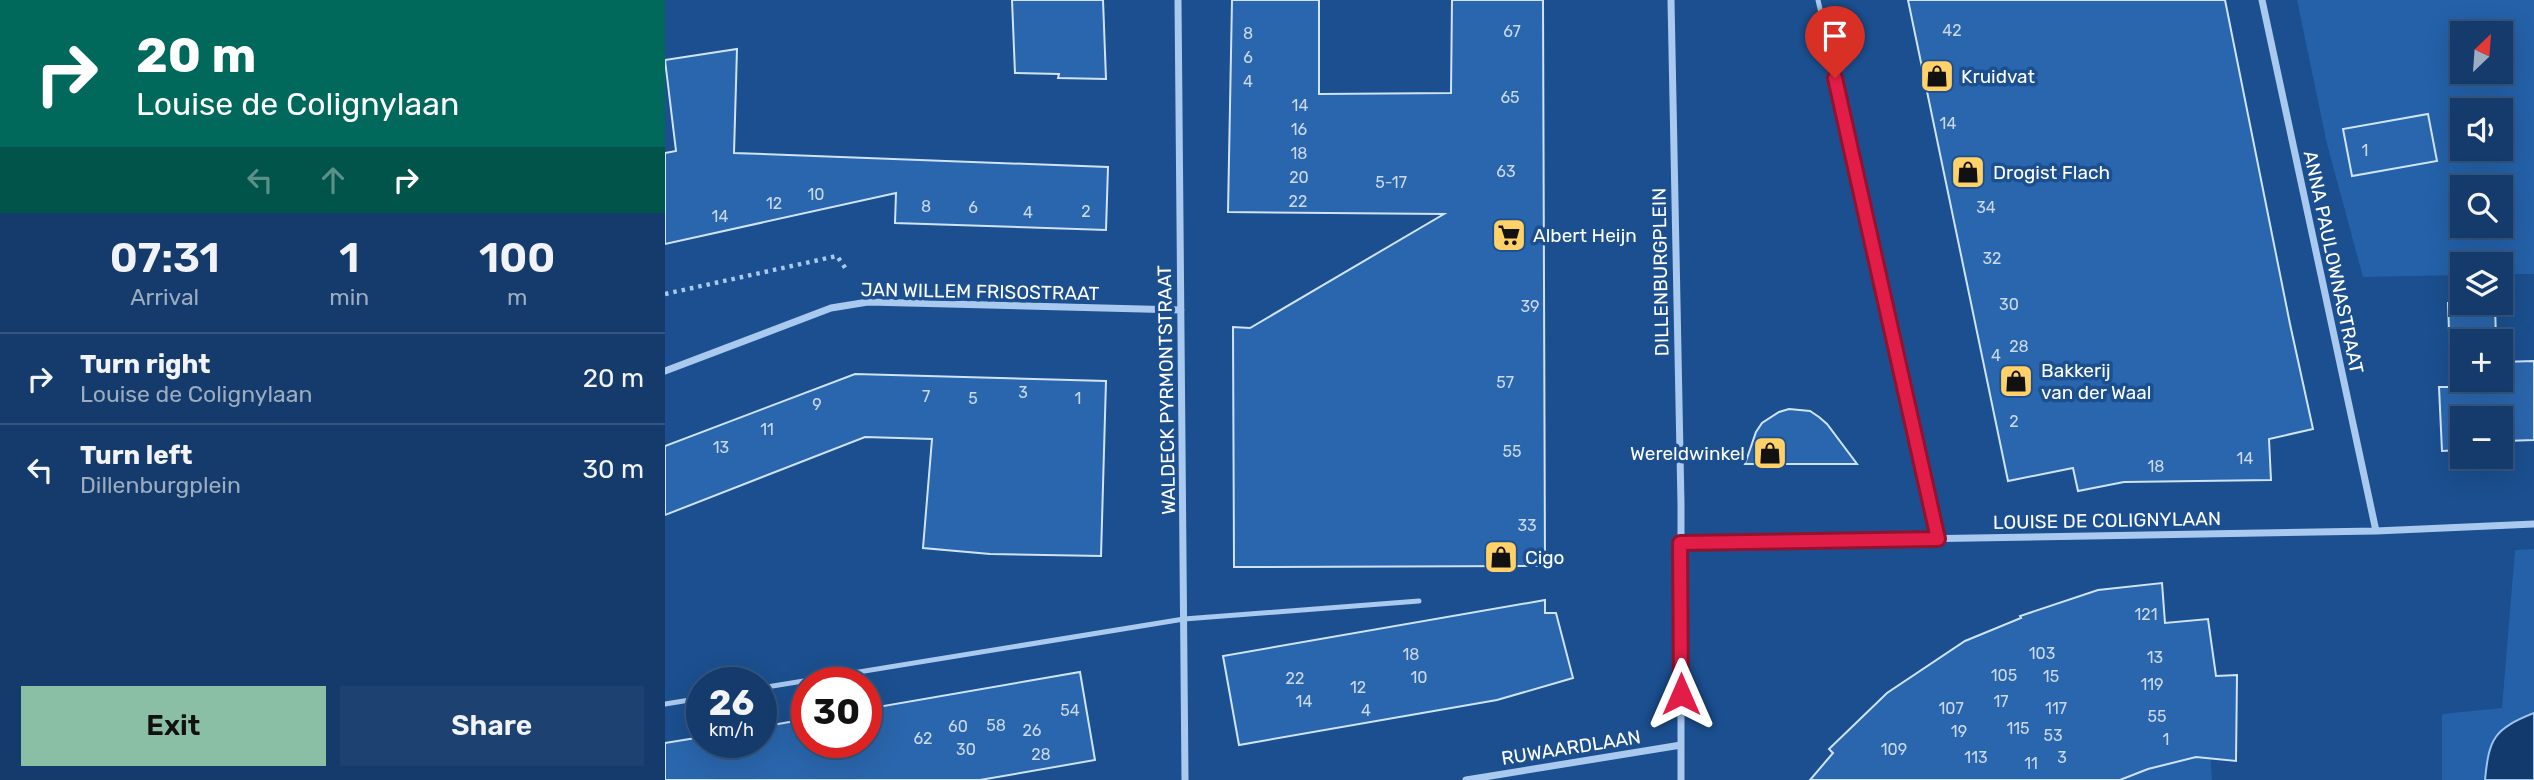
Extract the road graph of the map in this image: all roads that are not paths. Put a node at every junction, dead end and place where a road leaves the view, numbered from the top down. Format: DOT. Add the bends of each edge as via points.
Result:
graph roads {
  1 [pos="1178,0"];
  2 [pos="1671,0"];
  3 [pos="1818,0"];
  4 [pos="2262,0"];
  5 [pos="1181,310"];
  6 [pos="665,371"];
  7 [pos="2534,524"];
  8 [pos="2376,531"];
  9 [pos="1938,539"];
  10 [pos="1680,543"];
  11 [pos="1419,601"];
  12 [pos="1184,619"];
  13 [pos="777,685"];
  14 [pos="686,701"];
  15 [pos="665,704"];
  16 [pos="1681,745"];
  17 [pos="1185,780"];
  18 [pos="1466,780"];
  19 [pos="1681,780"];
  1 -- 5 [label="street, WALDECK PYRMONTSTRAAT"];
  2 -- 10 [label="street, DILLENBURGPLEIN"];
  3 -- 9 [label="lane"];
  4 -- 8 [label="street, ANNA PAULOWNASTRAAT"];
  5 -- 6 [label="street, JAN WILLEM FRISOSTRAAT" via="868,302 831,308"];
  5 -- 12 [label="street, WALDECK PYRMONTSTRAAT"];
  7 -- 8 [label="street, LOUISE DE COLIGNYLAAN"];
  8 -- 9 [label="street, LOUISE DE COLIGNYLAAN"];
  9 -- 10 [label="street, LOUISE DE COLIGNYLAAN"];
  10 -- 16 [label="street, DILLENBURGPLEIN"];
  11 -- 12 [label="lane"];
  12 -- 13 [label="lane"];
  12 -- 17 [label="street, WALDECK PYRMONTSTRAAT"];
  14 -- 15 [label="lane"];
  16 -- 18 [label="street, RUWAARDLAAN"];
  16 -- 19 [label="street, DILLENBURGPLEIN"];
}
